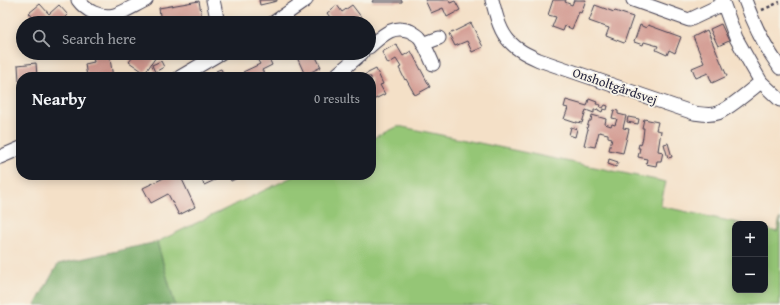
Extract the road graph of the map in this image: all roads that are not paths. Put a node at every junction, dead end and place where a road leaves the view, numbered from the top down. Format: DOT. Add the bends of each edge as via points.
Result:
graph roads {
  1 [pos="78,0"];
  2 [pos="146,0"];
  3 [pos="213,0"];
  4 [pos="306,0"];
  5 [pos="492,0"];
  6 [pos="633,0"];
  7 [pos="745,0"];
  8 [pos="722,2"];
  9 [pos="216,16"];
  10 [pos="283,16"];
  11 [pos="439,38"];
  12 [pos="376,41"];
  13 [pos="423,44"];
  14 [pos="769,52"];
  15 [pos="209,60"];
  16 [pos="354,60"];
  17 [pos="750,63"];
  18 [pos="433,64"];
  19 [pos="780,68"];
  20 [pos="189,72"];
  21 [pos="340,72"];
  22 [pos="761,82"];
  23 [pos="780,100"];
  24 [pos="16,150"];
  25 [pos="0,157"];
  1 -- 2 [label="street" via="90,11 107,16 116,15"];
  3 -- 9 [label="street"];
  4 -- 10 [label="street"];
  5 -- 22 [label="street, Onsholtgårdsvej" via="501,29 509,42 523,53 694,113 706,115 728,108"];
  6 -- 8 [label="street" via="688,20"];
  7 -- 14 [label="street" via="750,16"];
  8 -- 17 [label="street" via="736,38"];
  11 -- 13 [label="street"];
  12 -- 13 [label="street" via="390,30 398,29 414,33"];
  13 -- 18 [label="street"];
  14 -- 17 [label="street"];
  14 -- 19 [label="street"];
  15 -- 20 [label="street"];
  16 -- 21 [label="street"];
  17 -- 22 [label="street"];
  22 -- 23 [label="street"];
  24 -- 25 [label="street"];
}
